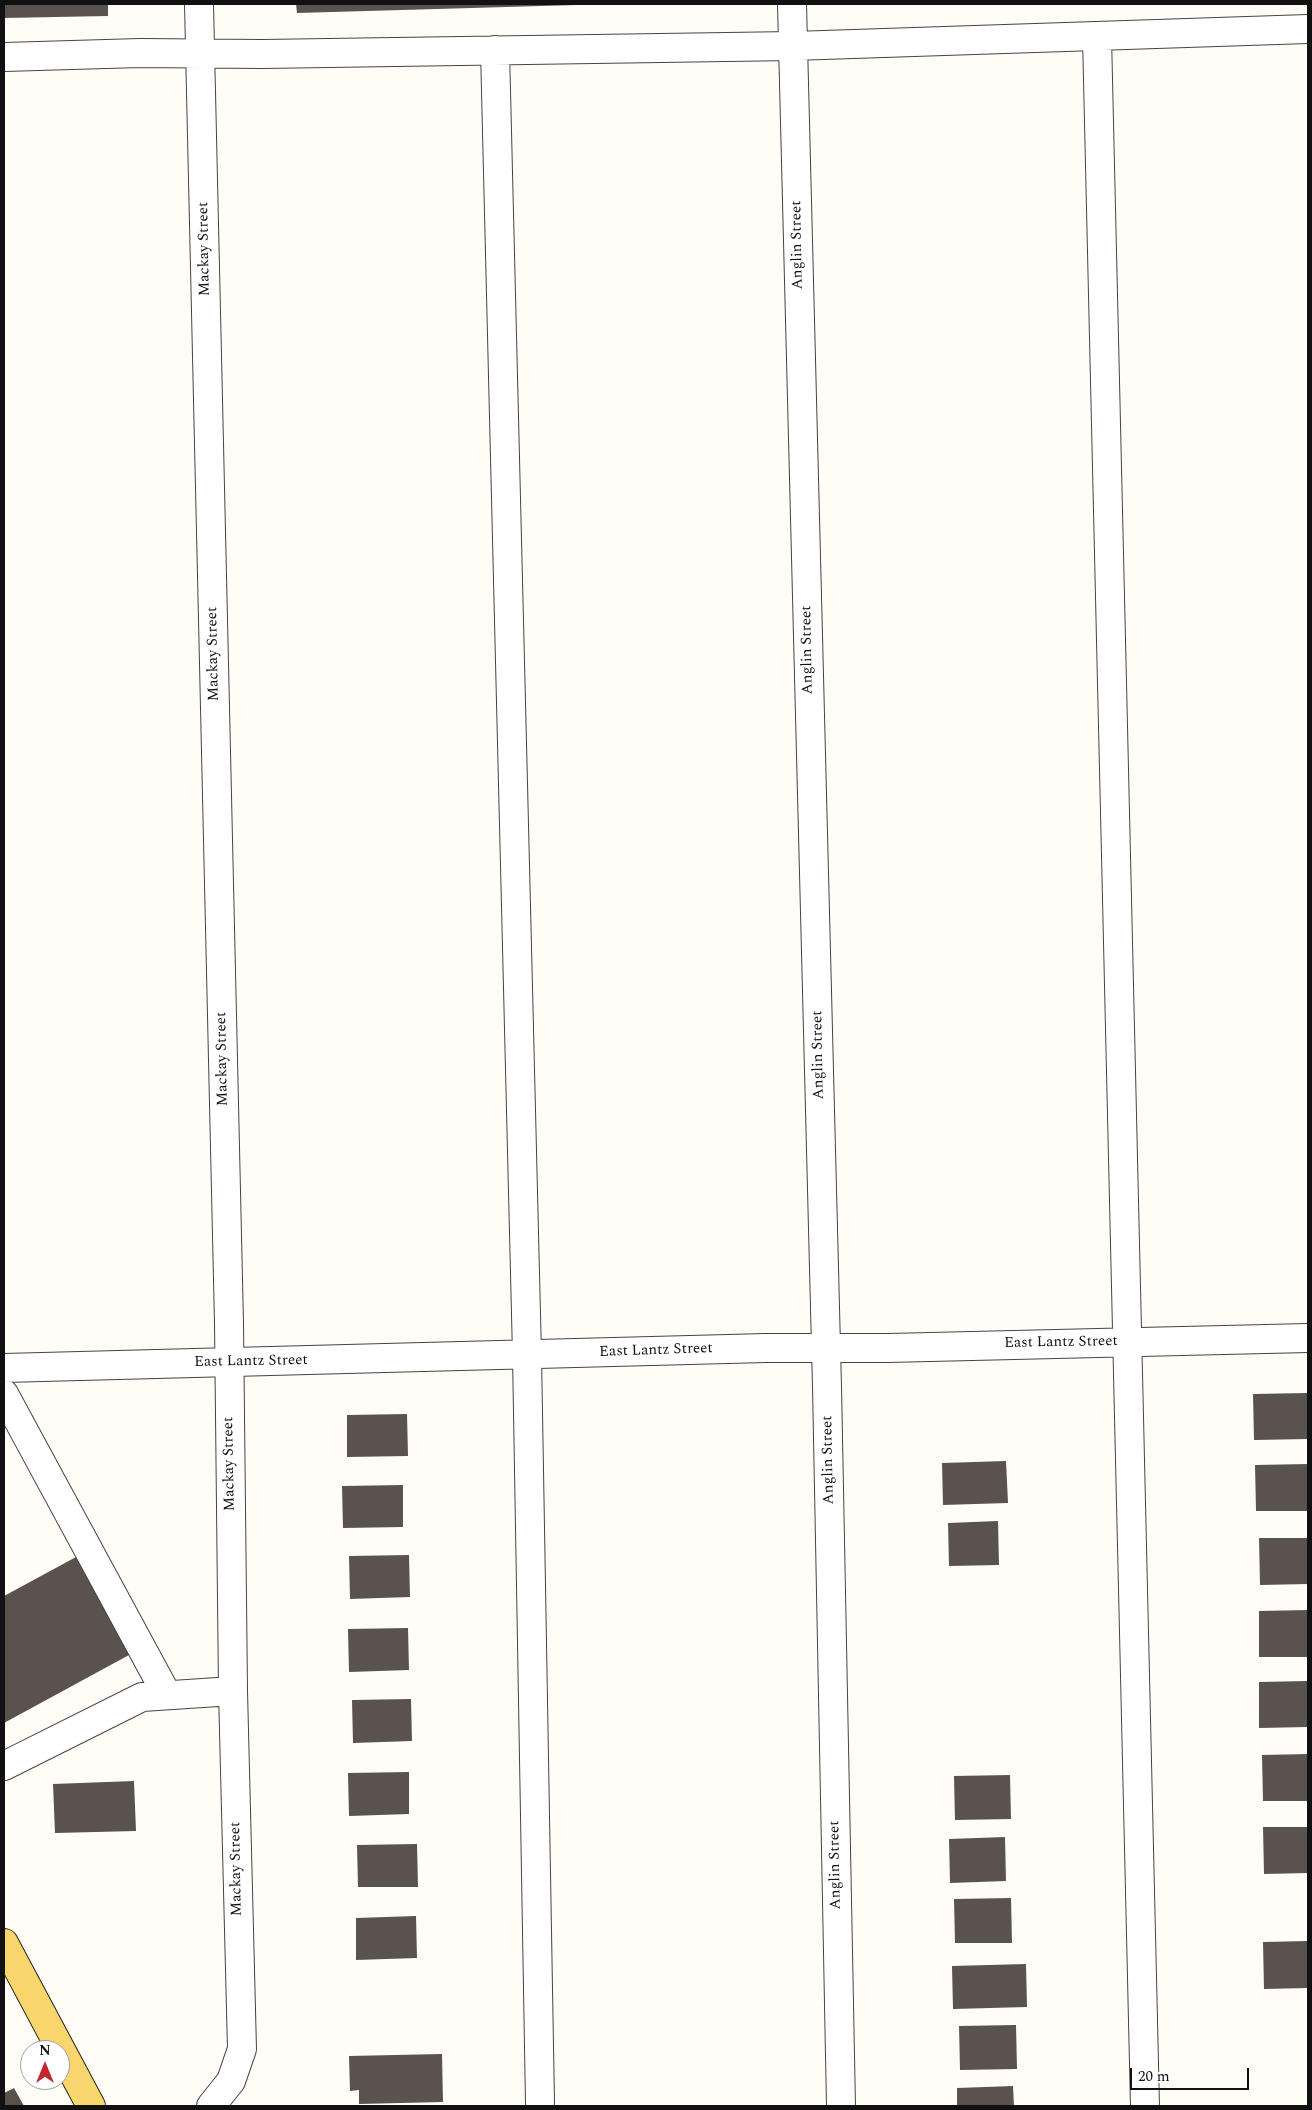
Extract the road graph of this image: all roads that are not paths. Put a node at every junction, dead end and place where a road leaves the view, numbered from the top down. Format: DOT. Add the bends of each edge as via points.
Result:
graph roads {
  1 [pos="199,4"];
  2 [pos="792,4"];
  3 [pos="1308,30"];
  4 [pos="1097,36"];
  5 [pos="793,46"];
  6 [pos="495,50"];
  7 [pos="200,52"];
  8 [pos="4,57"];
  9 [pos="1308,1338"];
  10 [pos="1128,1342"];
  11 [pos="826,1347"];
  12 [pos="527,1355"];
  13 [pos="229,1363"];
  14 [pos="4,1368"];
  15 [pos="4,1394"];
  16 [pos="233,1692"];
  17 [pos="167,1695"];
  18 [pos="4,1766"];
  19 [pos="4,1943"];
  20 [pos="540,2103"];
  21 [pos="91,2106"];
  22 [pos="211,2106"];
  23 [pos="841,2106"];
  24 [pos="1145,2106"];
  1 -- 7 [label="street, Mackay Street"];
  2 -- 5 [label="street, Anglin Street"];
  3 -- 4 [label="street"];
  4 -- 5 [label="street"];
  4 -- 10 [label="street"];
  5 -- 6 [label="street"];
  5 -- 11 [label="street, Anglin Street"];
  6 -- 7 [label="street"];
  6 -- 12 [label="street"];
  7 -- 8 [label="street"];
  7 -- 13 [label="street, Mackay Street"];
  9 -- 10 [label="street, East Lantz Street"];
  10 -- 11 [label="street, East Lantz Street"];
  10 -- 24 [label="street"];
  11 -- 12 [label="street, East Lantz Street"];
  11 -- 23 [label="street, Anglin Street"];
  12 -- 13 [label="street, East Lantz Street"];
  12 -- 20 [label="street"];
  13 -- 14 [label="street, East Lantz Street"];
  13 -- 16 [label="street, Mackay Street"];
  15 -- 17 [label="street"];
  16 -- 17 [label="street"];
  16 -- 22 [label="street, Mackay Street" via="242,2049 231,2080"];
  17 -- 18 [label="street" via="142,1697"];
  19 -- 21 [label="main road"];
}
